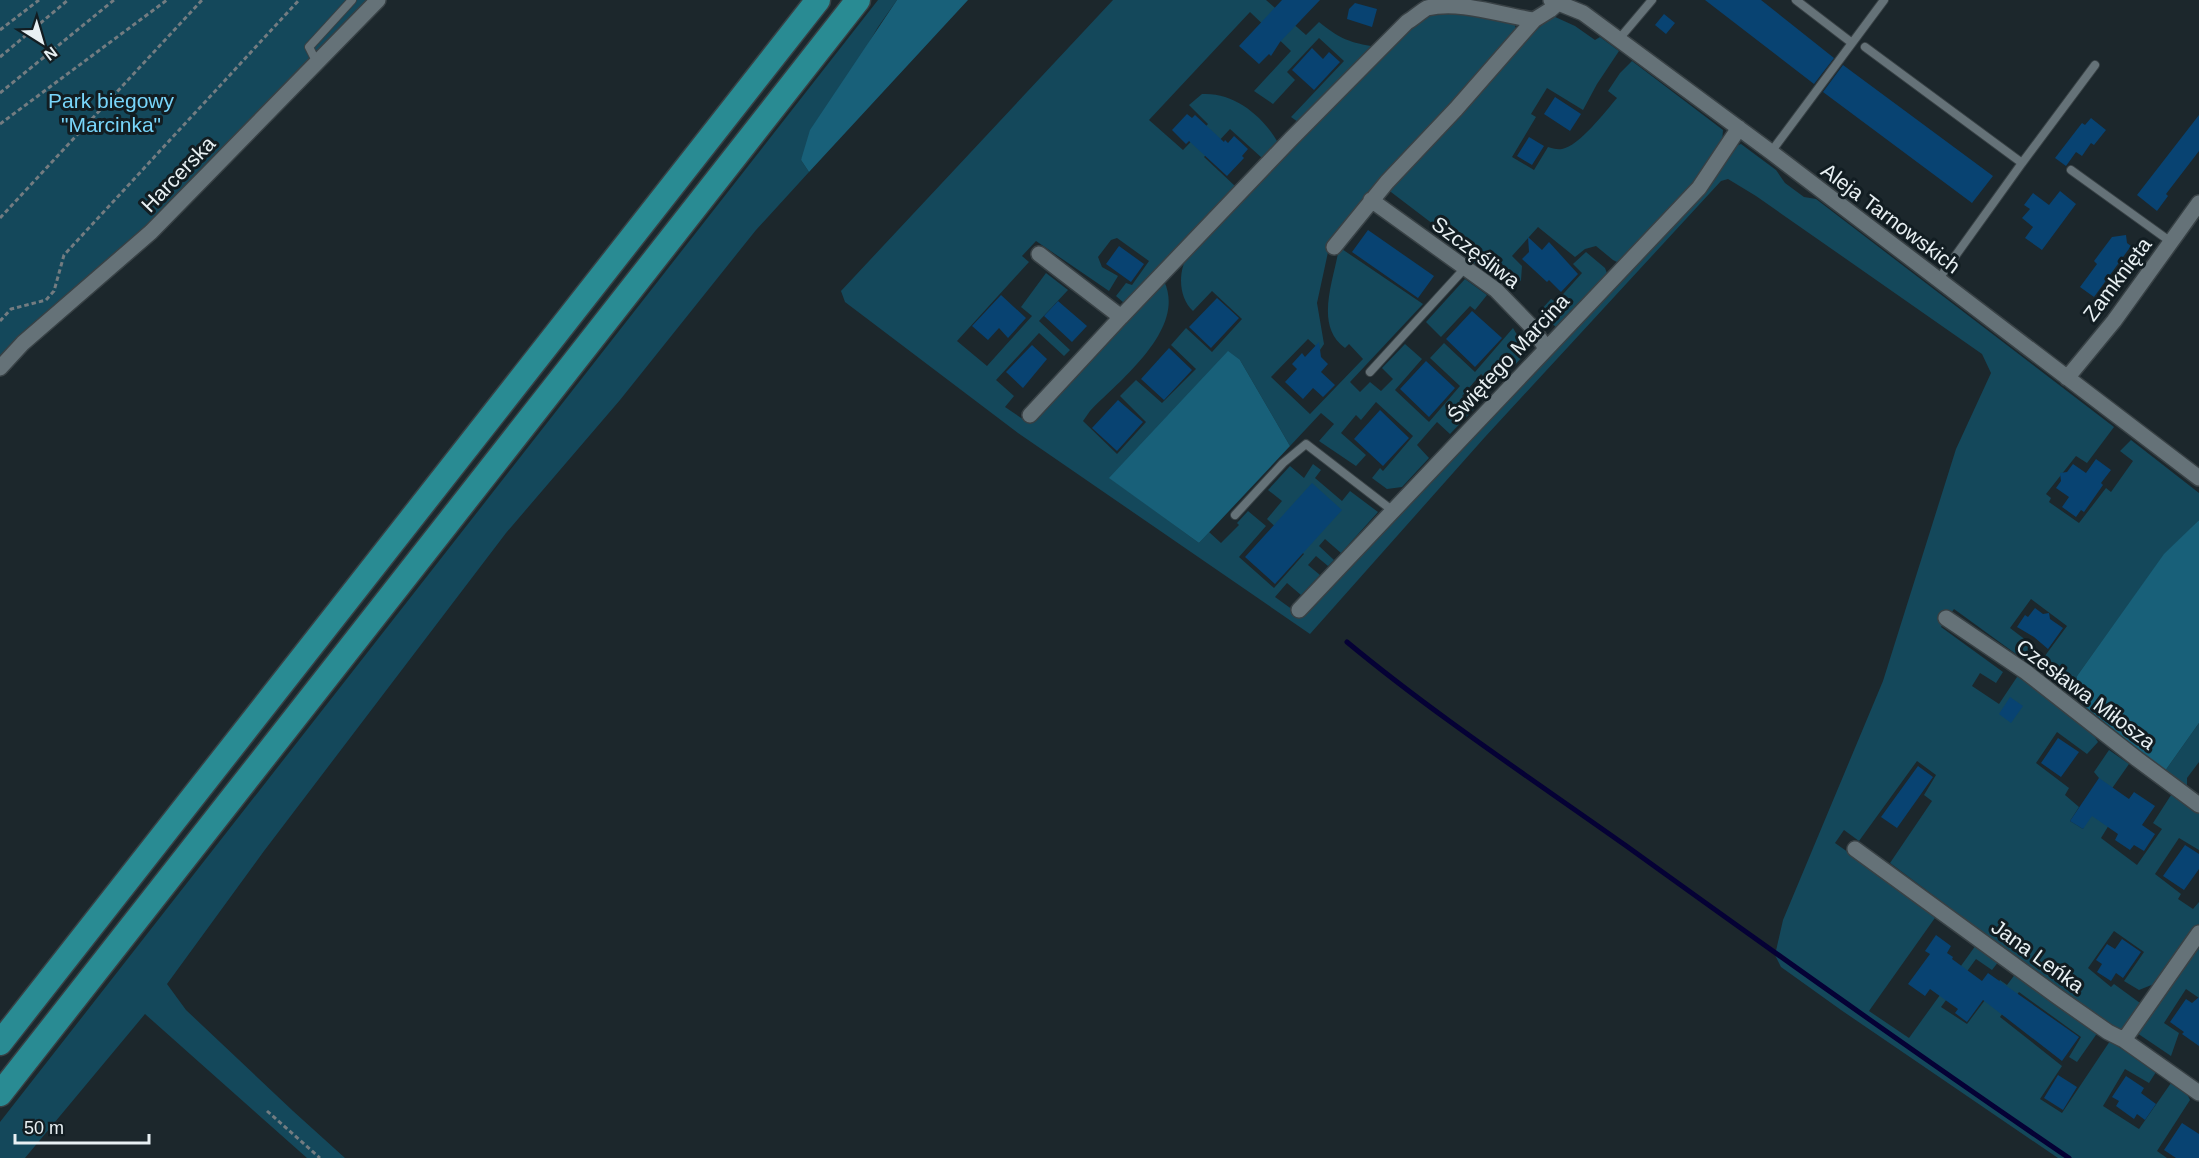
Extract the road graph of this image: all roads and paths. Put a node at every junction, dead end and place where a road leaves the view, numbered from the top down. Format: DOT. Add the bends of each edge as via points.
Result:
graph roads {
  1 [pos="39,0"];
  2 [pos="68,0"];
  3 [pos="114,0"];
  4 [pos="166,0"];
  5 [pos="202,0"];
  6 [pos="298,0"];
  7 [pos="352,0"];
  8 [pos="378,0"];
  9 [pos="818,0"];
  10 [pos="858,0"];
  11 [pos="1652,0"];
  12 [pos="1796,0"];
  13 [pos="1884,0"];
  14 [pos="1555,2"];
  15 [pos="1534,20"];
  16 [pos="0,30"];
  17 [pos="1618,39"];
  18 [pos="1852,43"];
  19 [pos="1865,47"];
  20 [pos="0,57"];
  21 [pos="316,61"];
  22 [pos="2095,65"];
  23 [pos="0,93"];
  24 [pos="0,124"];
  25 [pos="1739,128"];
  26 [pos="1771,152"];
  27 [pos="2022,163"];
  28 [pos="2071,170"];
  29 [pos="1371,200"];
  30 [pos="2199,203"];
  31 [pos="0,218"];
  32 [pos="2171,242"];
  33 [pos="1334,247"];
  34 [pos="1040,254"];
  35 [pos="1465,268"];
  36 [pos="1938,280"];
  37 [pos="1121,317"];
  38 [pos="0,321"];
  39 [pos="1546,348"];
  40 [pos="0,368"];
  41 [pos="1370,372"];
  42 [pos="2067,378"];
  43 [pos="1030,415"];
  44 [pos="2199,478"];
  45 [pos="1393,511"];
  46 [pos="1235,515"];
  47 [pos="1299,610"];
  48 [pos="1946,618"];
  49 [pos="2199,805"];
  50 [pos="1855,849"];
  51 [pos="2199,933"];
  52 [pos="2124,1040"];
  53 [pos="0,1043"];
  54 [pos="2199,1093"];
  55 [pos="0,1094"];
  56 [pos="267,1111"];
  57 [pos="320,1158"];
  1 -- 16 [label="path"];
  2 -- 20 [label="path"];
  3 -- 23 [label="path"];
  4 -- 24 [label="path"];
  5 -- 31 [label="path"];
  6 -- 38 [label="path" via="64,255 54,291 46,300 10,309"];
  7 -- 21 [label="lane" via="309,47"];
  8 -- 21 [label="street, Harcerska"];
  9 -- 53 [label="main road"];
  10 -- 55 [label="main road"];
  11 -- 17 [label="lane"];
  12 -- 18 [label="lane"];
  13 -- 18 [label="lane"];
  14 -- 15 [label="street"];
  14 -- 17 [label="street, Aleja Tarnowskich" via="1583,13"];
  15 -- 29 [label="street"];
  15 -- 37 [label="street" via="1461,3 1444,3 1427,8 1407,22"];
  17 -- 25 [label="street, Aleja Tarnowskich"];
  18 -- 26 [label="lane"];
  19 -- 27 [label="lane"];
  21 -- 40 [label="street, Harcerska" via="152,232 23,343"];
  22 -- 27 [label="lane"];
  25 -- 26 [label="street, Aleja Tarnowskich"];
  25 -- 39 [label="street, Świętego Marcina" via="1699,188"];
  26 -- 36 [label="street, Aleja Tarnowskich"];
  27 -- 36 [label="lane"];
  28 -- 32 [label="lane"];
  29 -- 33 [label="street"];
  29 -- 35 [label="street, Szczęśliwa"];
  30 -- 32 [label="street, Zamknięta"];
  32 -- 42 [label="street, Zamknięta"];
  34 -- 37 [label="street"];
  35 -- 39 [label="street, Szczęśliwa" via="1512,305"];
  35 -- 41 [label="lane"];
  36 -- 42 [label="street, Aleja Tarnowskich"];
  37 -- 43 [label="street"];
  39 -- 45 [label="street, Świętego Marcina"];
  42 -- 44 [label="street, Aleja Tarnowskich"];
  45 -- 46 [label="lane" via="1306,444"];
  45 -- 47 [label="street, Świętego Marcina"];
  48 -- 49 [label="street, Czesława Miłosza" via="2026,672"];
  50 -- 52 [label="street, Jana Leńka" via="2058,997"];
  51 -- 52 [label="street"];
  52 -- 54 [label="street, Jana Leńka"];
  56 -- 57 [label="path"];
}
